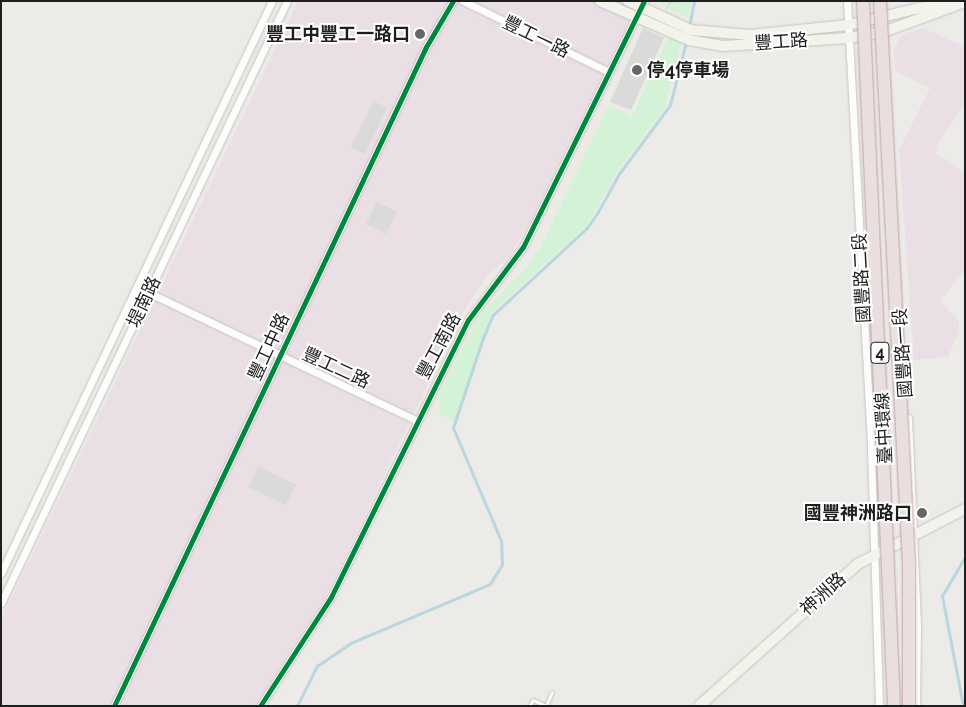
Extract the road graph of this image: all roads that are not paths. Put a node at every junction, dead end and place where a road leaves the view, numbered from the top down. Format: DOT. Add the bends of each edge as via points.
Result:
graph roads {
  1 [pos="272,1"];
  2 [pos="287,1"];
  3 [pos="453,1"];
  4 [pos="463,1"];
  5 [pos="600,1"];
  6 [pos="628,1"];
  7 [pos="847,1"];
  8 [pos="863,1"];
  9 [pos="880,1"];
  10 [pos="885,1"];
  11 [pos="949,1"];
  12 [pos="965,2"];
  13 [pos="642,4"];
  14 [pos="886,17"];
  15 [pos="636,18"];
  16 [pos="848,25"];
  17 [pos="886,31"];
  18 [pos="686,33"];
  19 [pos="848,38"];
  20 [pos="609,72"];
  21 [pos="137,287"];
  22 [pos="149,293"];
  23 [pos="280,357"];
  24 [pos="416,420"];
  25 [pos="965,509"];
  26 [pos="914,534"];
  27 [pos="875,552"];
  28 [pos="1,573"];
  29 [pos="1,603"];
  30 [pos="552,692"];
  31 [pos="114,706"];
  32 [pos="260,706"];
  33 [pos="529,706"];
  34 [pos="546,706"];
  35 [pos="699,706"];
  36 [pos="879,706"];
  37 [pos="894,706"];
  38 [pos="909,706"];
  39 [pos="916,706"];
  1 -- 21 [label="street, 堤南路"];
  2 -- 22 [label="street, 堤南路"];
  3 -- 23 [label="street, 豐工中路" via="426,47"];
  4 -- 20 [label="street, 豐工一路"];
  5 -- 15 [label="street, 豐工路"];
  6 -- 13 [label="street, 豐工路"];
  7 -- 16 [label="street, 國豐路二段"];
  8 -- 37 [label="highway, 臺中環線 / 4, bridge"];
  9 -- 38 [label="highway, 臺中環線 / 4, bridge" via="909,563"];
  10 -- 14 [label="street, 國豐路一段"];
  11 -- 14 [label="street, 豐工路"];
  12 -- 17 [label="street, 豐工路"];
  13 -- 15 [label="street, 豐工南路"];
  13 -- 18 [label="street, 豐工路"];
  14 -- 16 [label="street, 豐工路"];
  14 -- 17 [label="street, 國豐路一段"];
  15 -- 18 [label="street, 豐工路"];
  15 -- 20 [label="street, 豐工南路"];
  16 -- 18 [label="street, 豐工路" via="750,35"];
  16 -- 19 [label="street, 國豐路二段"];
  17 -- 19 [label="street, 豐工路"];
  17 -- 26 [label="street, 國豐路一段"];
  18 -- 19 [label="street, 豐工路" via="723,46"];
  19 -- 27 [label="street, 國豐路二段"];
  20 -- 24 [label="street, 豐工南路" via="523,247 481,299"];
  21 -- 22 [label="street, 豐工二路"];
  21 -- 28 [label="street, 堤南路"];
  22 -- 23 [label="street, 豐工二路"];
  22 -- 29 [label="street, 堤南路"];
  23 -- 24 [label="street, 豐工二路"];
  23 -- 31 [label="street, 豐工中路"];
  24 -- 32 [label="street, 豐工南路" via="331,597"];
  25 -- 26 [label="street, 神洲路"];
  26 -- 27 [label="street, 神洲路"];
  26 -- 39 [label="street, 國豐路一段"];
  27 -- 35 [label="street, 神洲路"];
  27 -- 36 [label="street, 國豐路二段"];
  30 -- 34 [label="lane"];
  33 -- 34 [label="lane" via="533,700"];
}
